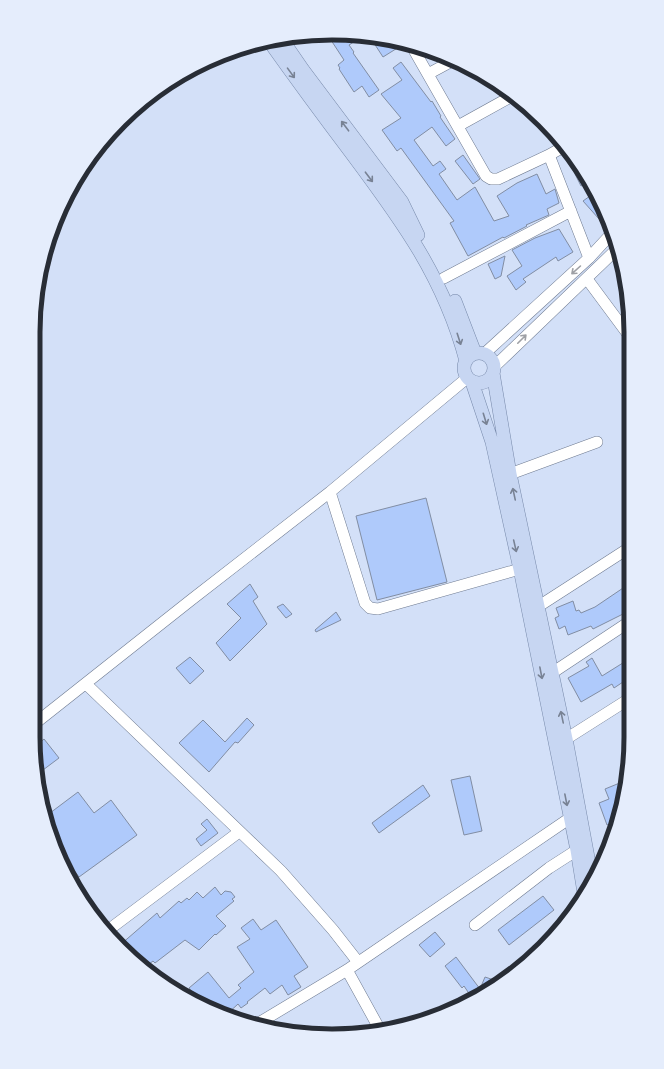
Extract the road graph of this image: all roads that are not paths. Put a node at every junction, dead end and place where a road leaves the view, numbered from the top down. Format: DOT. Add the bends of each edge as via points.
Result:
graph roads {
  1 [pos="285,44"];
  2 [pos="273,46"];
  3 [pos="415,52"];
  4 [pos="447,64"];
  5 [pos="428,74"];
  6 [pos="508,98"];
  7 [pos="458,126"];
  8 [pos="560,149"];
  9 [pos="549,155"];
  10 [pos="571,211"];
  11 [pos="609,237"];
  12 [pos="613,253"];
  13 [pos="589,258"];
  14 [pos="444,278"];
  15 [pos="587,279"];
  16 [pos="624,329"];
  17 [pos="475,356"];
  18 [pos="494,370"];
  19 [pos="470,380"];
  20 [pos="597,442"];
  21 [pos="510,474"];
  22 [pos="330,492"];
  23 [pos="624,551"];
  24 [pos="520,569"];
  25 [pos="539,606"];
  26 [pos="624,625"];
  27 [pos="552,673"];
  28 [pos="86,684"];
  29 [pos="624,702"];
  30 [pos="40,719"];
  31 [pos="566,739"];
  32 [pos="570,818"];
  33 [pos="240,832"];
  34 [pos="577,850"];
  35 [pos="591,872"];
  36 [pos="583,886"];
  37 [pos="475,924"];
  38 [pos="111,928"];
  39 [pos="358,962"];
  40 [pos="347,970"];
  41 [pos="263,1020"];
  42 [pos="378,1025"];
  14 -- 1 [label="main road, one-way" via="402,202"];
  2 -- 17 [label="main road, one-way" via="414,240 450,312 461,342"];
  3 -- 5 [label="street"];
  4 -- 5 [label="street"];
  5 -- 7 [label="street"];
  6 -- 7 [label="street"];
  7 -- 9 [label="street" via="486,176 492,179 498,180"];
  8 -- 9 [label="street"];
  9 -- 10 [label="street"];
  10 -- 13 [label="street"];
  10 -- 14 [label="street"];
  11 -- 13 [label="street"];
  12 -- 15 [label="street"];
  13 -- 17 [label="street, one-way"];
  14 -- 17 [label="main road"];
  15 -- 16 [label="street"];
  18 -- 15 [label="street, one-way" via="532,330"];
  17 -- 18 [label="main road" via="489,357"];
  17 -- 19 [label="main road" via="464,366 464,373"];
  18 -- 19 [label="main road" via="487,381 482,383"];
  18 -- 21 [label="main road"];
  19 -- 22 [label="street"];
  19 -- 24 [label="main road, one-way" via="478,396 492,442"];
  20 -- 21 [label="street"];
  25 -- 21 [label="main road, one-way"];
  22 -- 24 [label="street" via="365,603 370,608 378,609"];
  22 -- 28 [label="street"];
  23 -- 25 [label="street"];
  24 -- 32 [label="main road, one-way"];
  25 -- 27 [label="main road"];
  26 -- 27 [label="street"];
  31 -- 27 [label="main road, one-way"];
  28 -- 30 [label="street"];
  28 -- 33 [label="street"];
  29 -- 31 [label="street"];
  31 -- 35 [label="main road"];
  32 -- 34 [label="main road"];
  32 -- 39 [label="street"];
  33 -- 38 [label="street"];
  33 -- 39 [label="street" via="293,884"];
  34 -- 36 [label="main road"];
  34 -- 37 [label="street"];
  39 -- 40 [label="street"];
  40 -- 41 [label="street"];
  40 -- 42 [label="street"];
}
